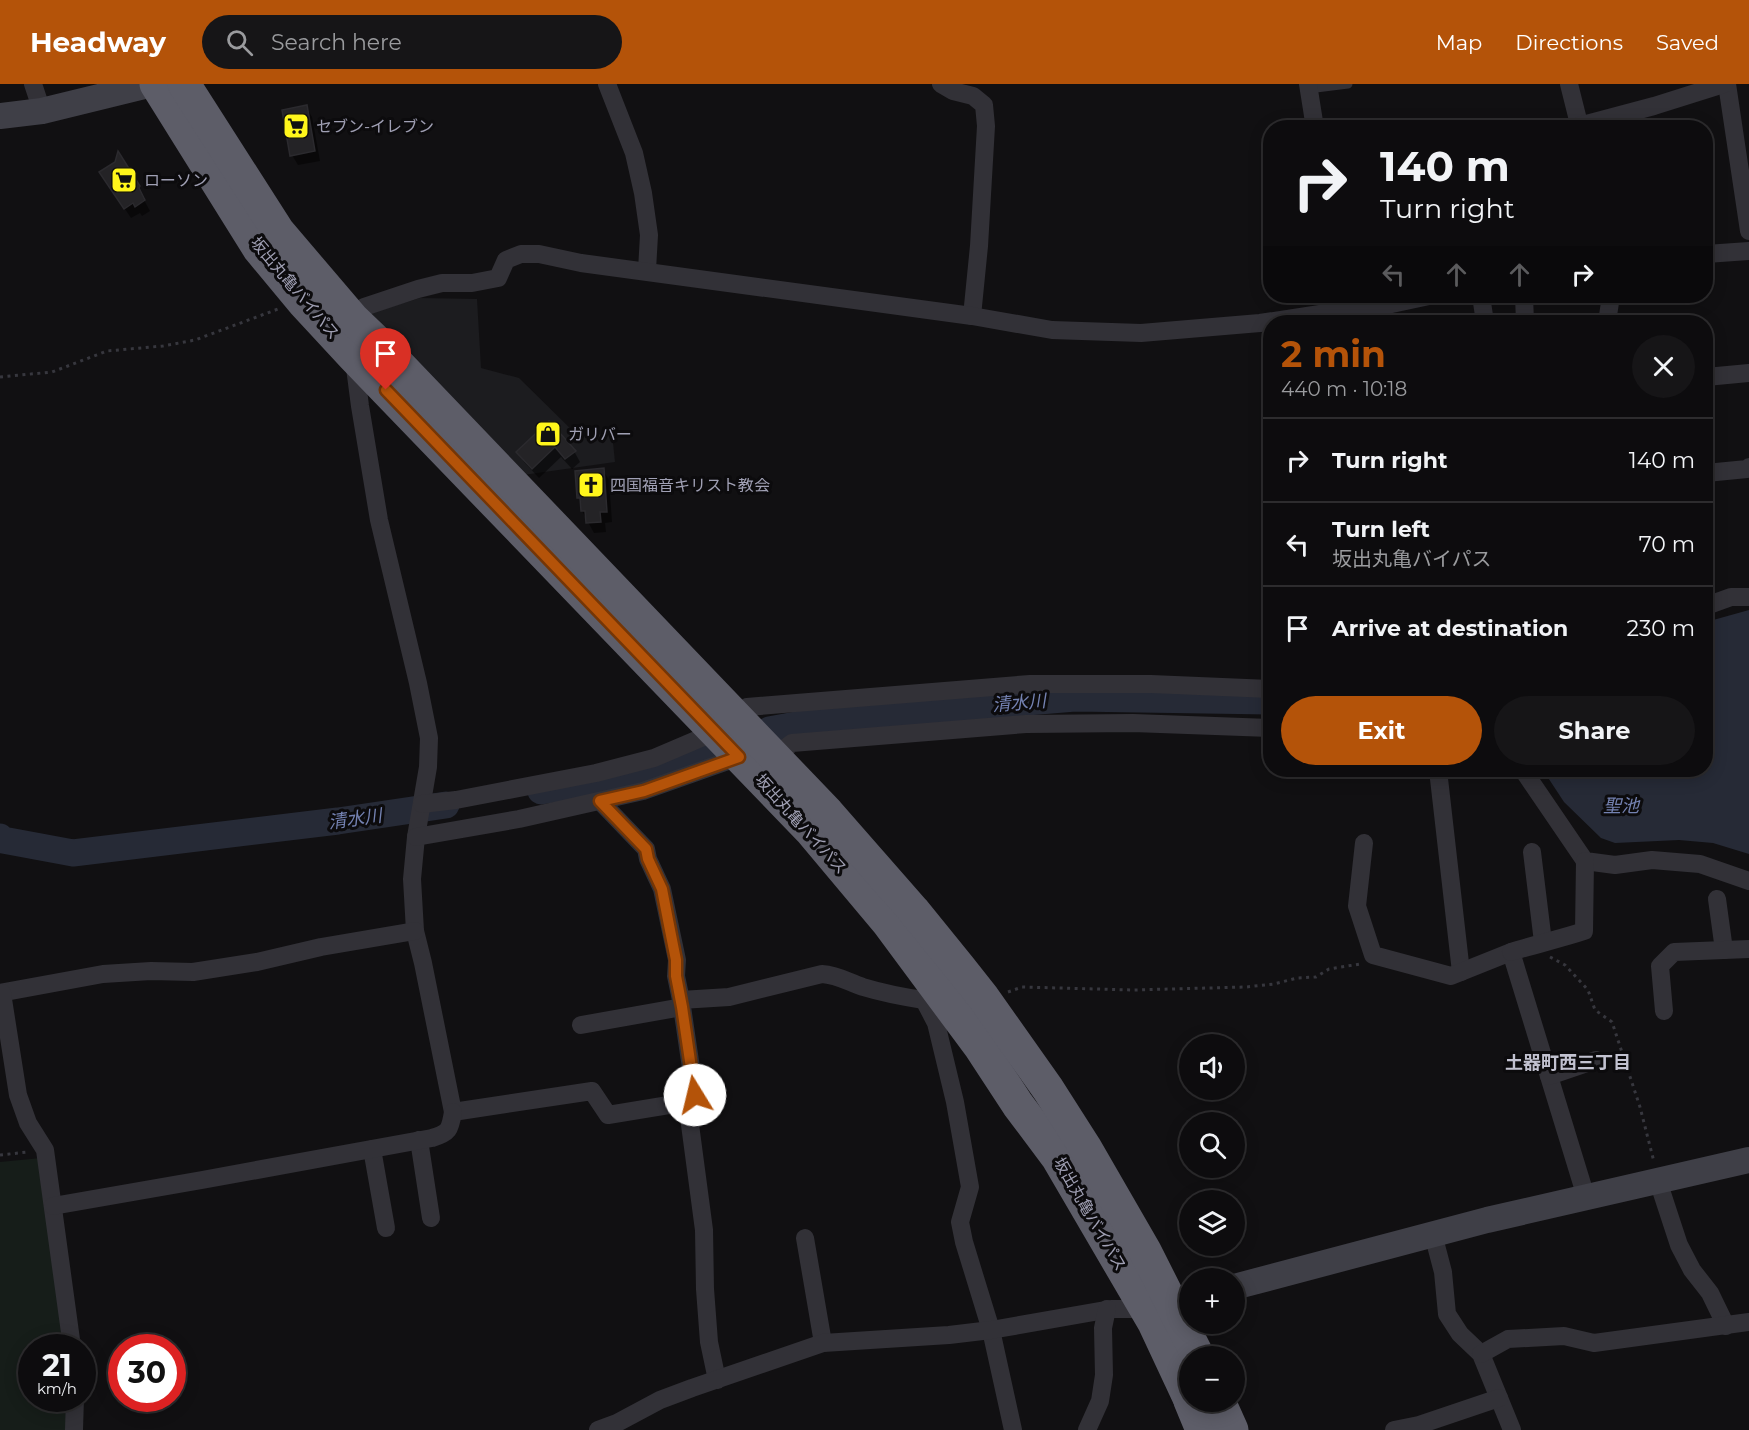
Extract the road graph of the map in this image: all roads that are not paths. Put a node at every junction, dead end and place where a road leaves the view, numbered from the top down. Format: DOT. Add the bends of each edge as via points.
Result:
graph roads {
  1 [pos="33,84"];
  2 [pos="154,84"];
  3 [pos="184,84"];
  4 [pos="607,84"];
  5 [pos="941,84"];
  6 [pos="1348,84"];
  7 [pos="1569,84"];
  8 [pos="1726,84"];
  9 [pos="1308,86"];
  10 [pos="42,111"];
  11 [pos="0,116"];
  12 [pos="1314,120"];
  13 [pos="1578,120"];
  14 [pos="1605,120"];
  15 [pos="1749,231"];
  16 [pos="1749,252"];
  17 [pos="1713,254"];
  18 [pos="647,270"];
  19 [pos="1345,303"];
  20 [pos="1396,303"];
  21 [pos="1294,315"];
  22 [pos="972,316"];
  23 [pos="353,319"];
  24 [pos="1263,322"];
  25 [pos="353,356"];
  26 [pos="1713,372"];
  27 [pos="1749,373"];
  28 [pos="1749,467"];
  29 [pos="1713,472"];
  30 [pos="1749,597"];
  31 [pos="1713,603"];
  32 [pos="1263,689"];
  33 [pos="724,723"];
  34 [pos="1263,728"];
  35 [pos="775,756"];
  36 [pos="739,757"];
  37 [pos="1438,777"];
  38 [pos="1528,777"];
  39 [pos="600,801"];
  40 [pos="422,804"];
  41 [pos="416,837"];
  42 [pos="1364,843"];
  43 [pos="1532,852"];
  44 [pos="1585,861"];
  45 [pos="1749,881"];
  46 [pos="1717,898"];
  47 [pos="415,931"];
  48 [pos="1543,942"];
  49 [pos="1749,949"];
  50 [pos="1724,950"];
  51 [pos="1511,952"];
  52 [pos="1461,972"];
  53 [pos="940,985"];
  54 [pos="1,993"];
  55 [pos="682,1004"];
  56 [pos="1664,1011"];
  57 [pos="581,1025"];
  58 [pos="1596,1060"];
  59 [pos="1549,1076"];
  60 [pos="687,1102"];
  61 [pos="453,1113"];
  62 [pos="420,1140"];
  63 [pos="372,1149"];
  64 [pos="1749,1160"];
  65 [pos="1659,1181"];
  66 [pos="1586,1197"];
  67 [pos="52,1206"];
  68 [pos="431,1218"];
  69 [pos="386,1228"];
  70 [pos="1433,1234"];
  71 [pos="805,1238"];
  72 [pos="1245,1284"];
  73 [pos="1169,1303"];
  74 [pos="1107,1309"];
  75 [pos="1749,1322"];
  76 [pos="1725,1326"];
  77 [pos="991,1330"];
  78 [pos="70,1334"];
  79 [pos="823,1343"];
  80 [pos="1193,1346"];
  81 [pos="1481,1354"];
  82 [pos="1179,1376"];
  83 [pos="717,1380"];
  84 [pos="1499,1398"];
  85 [pos="75,1412"];
  86 [pos="1195,1412"];
  87 [pos="1224,1412"];
  88 [pos="75,1430"];
  89 [pos="598,1430"];
  90 [pos="1013,1430"];
  91 [pos="1087,1430"];
  92 [pos="1202,1430"];
  93 [pos="1232,1430"];
  94 [pos="1394,1430"];
  95 [pos="1512,1430"];
  1 -- 10 [label="street"];
  2 -- 10 [label="street"];
  2 -- 25 [label="highway, 坂出丸亀バイパス" via="259,249"];
  3 -- 23 [label="highway, 坂出丸亀バイパス" via="278,231"];
  4 -- 18 [label="street" via="634,153 643,193 649,235"];
  5 -- 22 [label="street" via="973,96 984,105 986,126"];
  6 -- 9 [label="lane"];
  7 -- 13 [label="street"];
  8 -- 14 [label="street"];
  8 -- 15 [label="street"];
  9 -- 12 [label="street"];
  10 -- 11 [label="street"];
  16 -- 17 [label="street"];
  18 -- 22 [label="street"];
  18 -- 23 [label="street" via="521,254 506,260 498,278 418,289 364,307"];
  19 -- 20 [label="street" via="1373,308"];
  19 -- 21 [label="street"];
  22 -- 24 [label="street" via="1052,330 1141,333"];
  23 -- 33 [label="highway, 坂出丸亀バイパス" via="507,477"];
  25 -- 33 [label="highway, 坂出丸亀バイパス"];
  25 -- 40 [label="street" via="379,520 429,738"];
  26 -- 27 [label="street"];
  28 -- 29 [label="street"];
  30 -- 31 [label="street" via="1731,597"];
  32 -- 33 [label="street" via="1030,684 747,706"];
  33 -- 35 [label="highway, 坂出丸亀バイパス"];
  33 -- 36 [label="highway, 坂出丸亀バイパス"];
  33 -- 40 [label="street" via="654,758 596,773"];
  34 -- 35 [label="street" via="1026,724 792,743"];
  35 -- 53 [label="highway, 坂出丸亀バイパス" via="913,910"];
  36 -- 39 [label="street" via="644,791"];
  36 -- 53 [label="highway, 坂出丸亀バイパス" via="810,830"];
  37 -- 52 [label="street"];
  38 -- 44 [label="street"];
  39 -- 41 [label="street"];
  39 -- 55 [label="street" via="646,849 662,889"];
  40 -- 41 [label="street"];
  41 -- 47 [label="street" via="412,879"];
  42 -- 52 [label="street" via="1357,906 1373,955 1451,976"];
  43 -- 48 [label="street"];
  44 -- 45 [label="street" via="1615,865 1652,860 1700,864"];
  44 -- 48 [label="street" via="1584,931"];
  46 -- 50 [label="street"];
  47 -- 54 [label="street" via="193,972 103,974"];
  47 -- 61 [label="street"];
  48 -- 51 [label="street"];
  49 -- 50 [label="street"];
  50 -- 56 [label="street" via="1674,952 1660,966"];
  51 -- 52 [label="street"];
  51 -- 59 [label="street"];
  53 -- 55 [label="street" via="889,995 822,974"];
  53 -- 73 [label="highway, 坂出丸亀バイパス" via="1018,1105"];
  53 -- 77 [label="street" via="936,1023 956,1102 970,1187 960,1222"];
  54 -- 67 [label="street" via="18,1095 28,1123 45,1150"];
  55 -- 57 [label="street"];
  55 -- 60 [label="street" via="695,1095"];
  58 -- 59 [label="street"];
  59 -- 66 [label="street"];
  60 -- 61 [label="street" via="608,1115 592,1091"];
  60 -- 83 [label="street" via="704,1230 709,1342"];
  61 -- 62 [label="street" via="445,1134"];
  62 -- 63 [label="street"];
  62 -- 68 [label="street"];
  63 -- 67 [label="street"];
  63 -- 69 [label="street"];
  64 -- 65 [label="street"];
  65 -- 66 [label="street"];
  65 -- 76 [label="street" via="1679,1245 1710,1293"];
  66 -- 70 [label="street"];
  67 -- 78 [label="street"];
  70 -- 72 [label="street"];
  70 -- 81 [label="street" via="1443,1272 1447,1314 1460,1334"];
  71 -- 79 [label="street"];
  73 -- 74 [label="street"];
  73 -- 80 [label="highway, 坂出丸亀バイパス"];
  73 -- 82 [label="highway, 坂出丸亀バイパス" via="1155,1323"];
  74 -- 77 [label="street"];
  74 -- 91 [label="street" via="1100,1401"];
  75 -- 76 [label="street"];
  76 -- 81 [label="street" via="1594,1343 1564,1336 1509,1339"];
  77 -- 79 [label="street"];
  77 -- 90 [label="street"];
  79 -- 83 [label="street"];
  81 -- 84 [label="street"];
  83 -- 89 [label="street" via="660,1400"];
  84 -- 94 [label="street"];
  84 -- 95 [label="street"];
  85 -- 88 [label="street"];
  86 -- 92 [label="highway, 坂出丸亀バイパス"];
  87 -- 93 [label="highway"];
}
